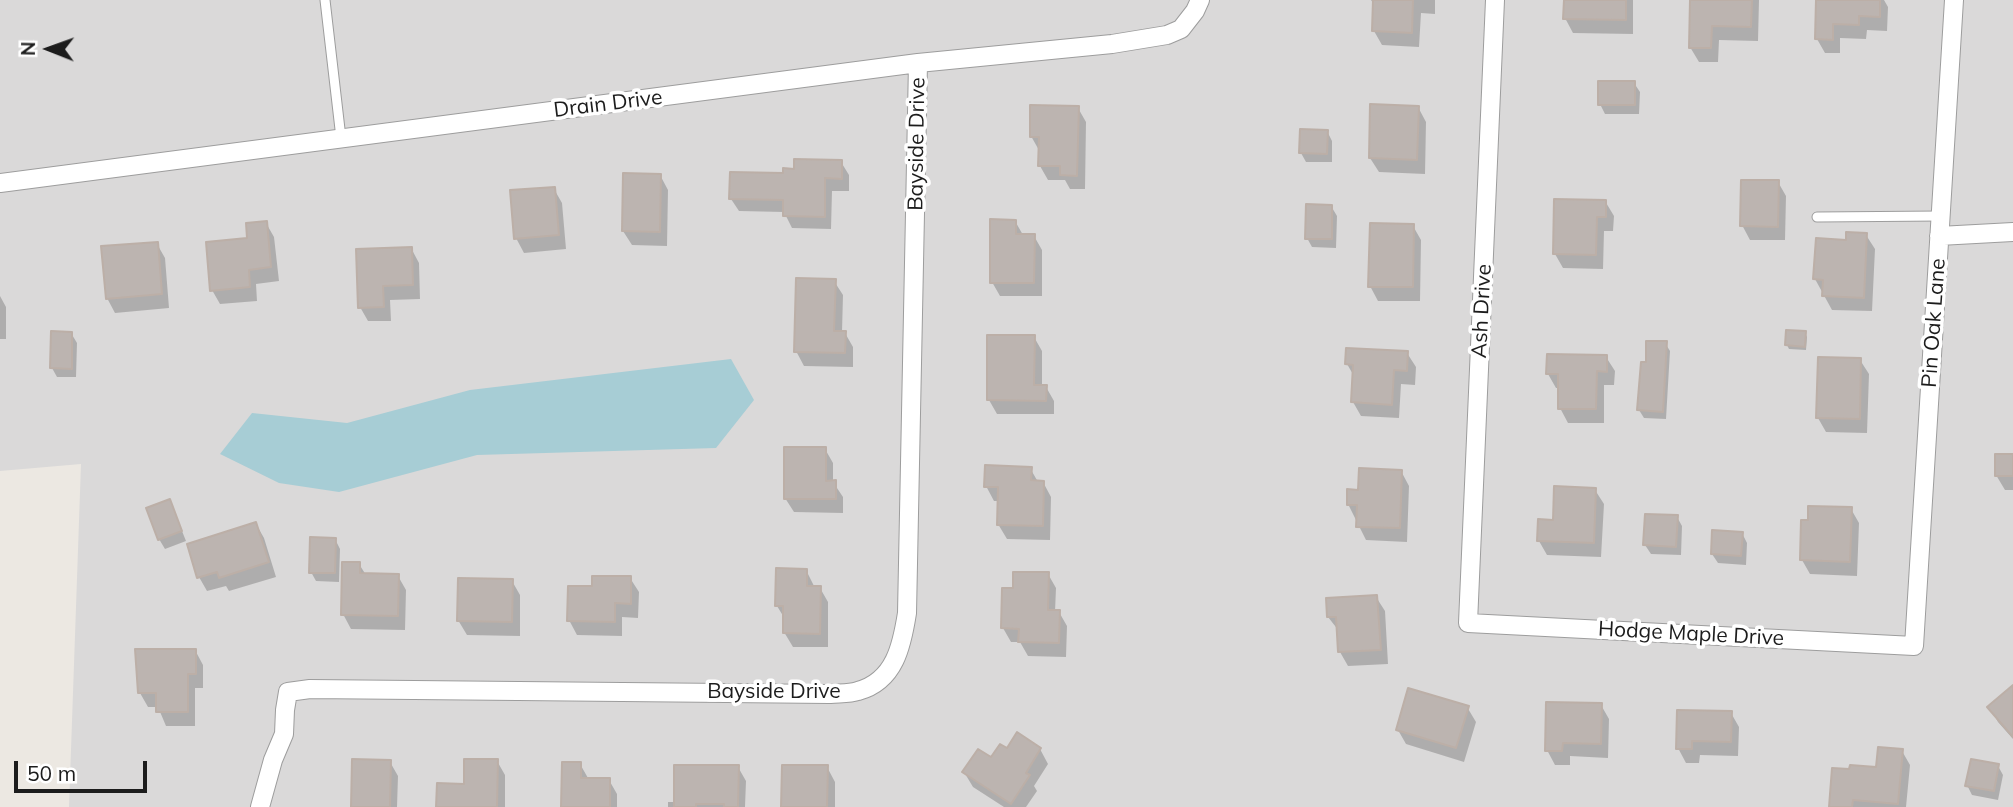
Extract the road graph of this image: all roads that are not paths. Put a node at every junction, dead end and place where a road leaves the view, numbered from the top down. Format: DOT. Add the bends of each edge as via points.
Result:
graph roads {
  1 [pos="326,0"];
  2 [pos="1200,0"];
  3 [pos="1495,0"];
  4 [pos="1954,0"];
  5 [pos="918,63"];
  6 [pos="341,138"];
  7 [pos="0,183"];
  8 [pos="1941,216"];
  9 [pos="1817,218"];
  10 [pos="2013,232"];
  11 [pos="1940,236"];
  12 [pos="1468,623"];
  13 [pos="1914,646"];
  14 [pos="260,807"];
  1 -- 6 [label="lane"];
  2 -- 5 [label="street, Drain Drive" via="1181,29 1167,35"];
  3 -- 12 [label="street, Ash Drive"];
  4 -- 8 [label="street, Pin Oak Lane"];
  5 -- 6 [label="street, Drain Drive"];
  5 -- 14 [label="street, Bayside Drive" via="907,612 901,649 885,676 859,691 830,694 288,692 284,734"];
  6 -- 7 [label="street, Drain Drive"];
  8 -- 9 [label="lane"];
  8 -- 11 [label="street, Pin Oak Lane"];
  10 -- 11 [label="street"];
  11 -- 13 [label="street, Pin Oak Lane"];
  12 -- 13 [label="street, Hodge Maple Drive"];
}
